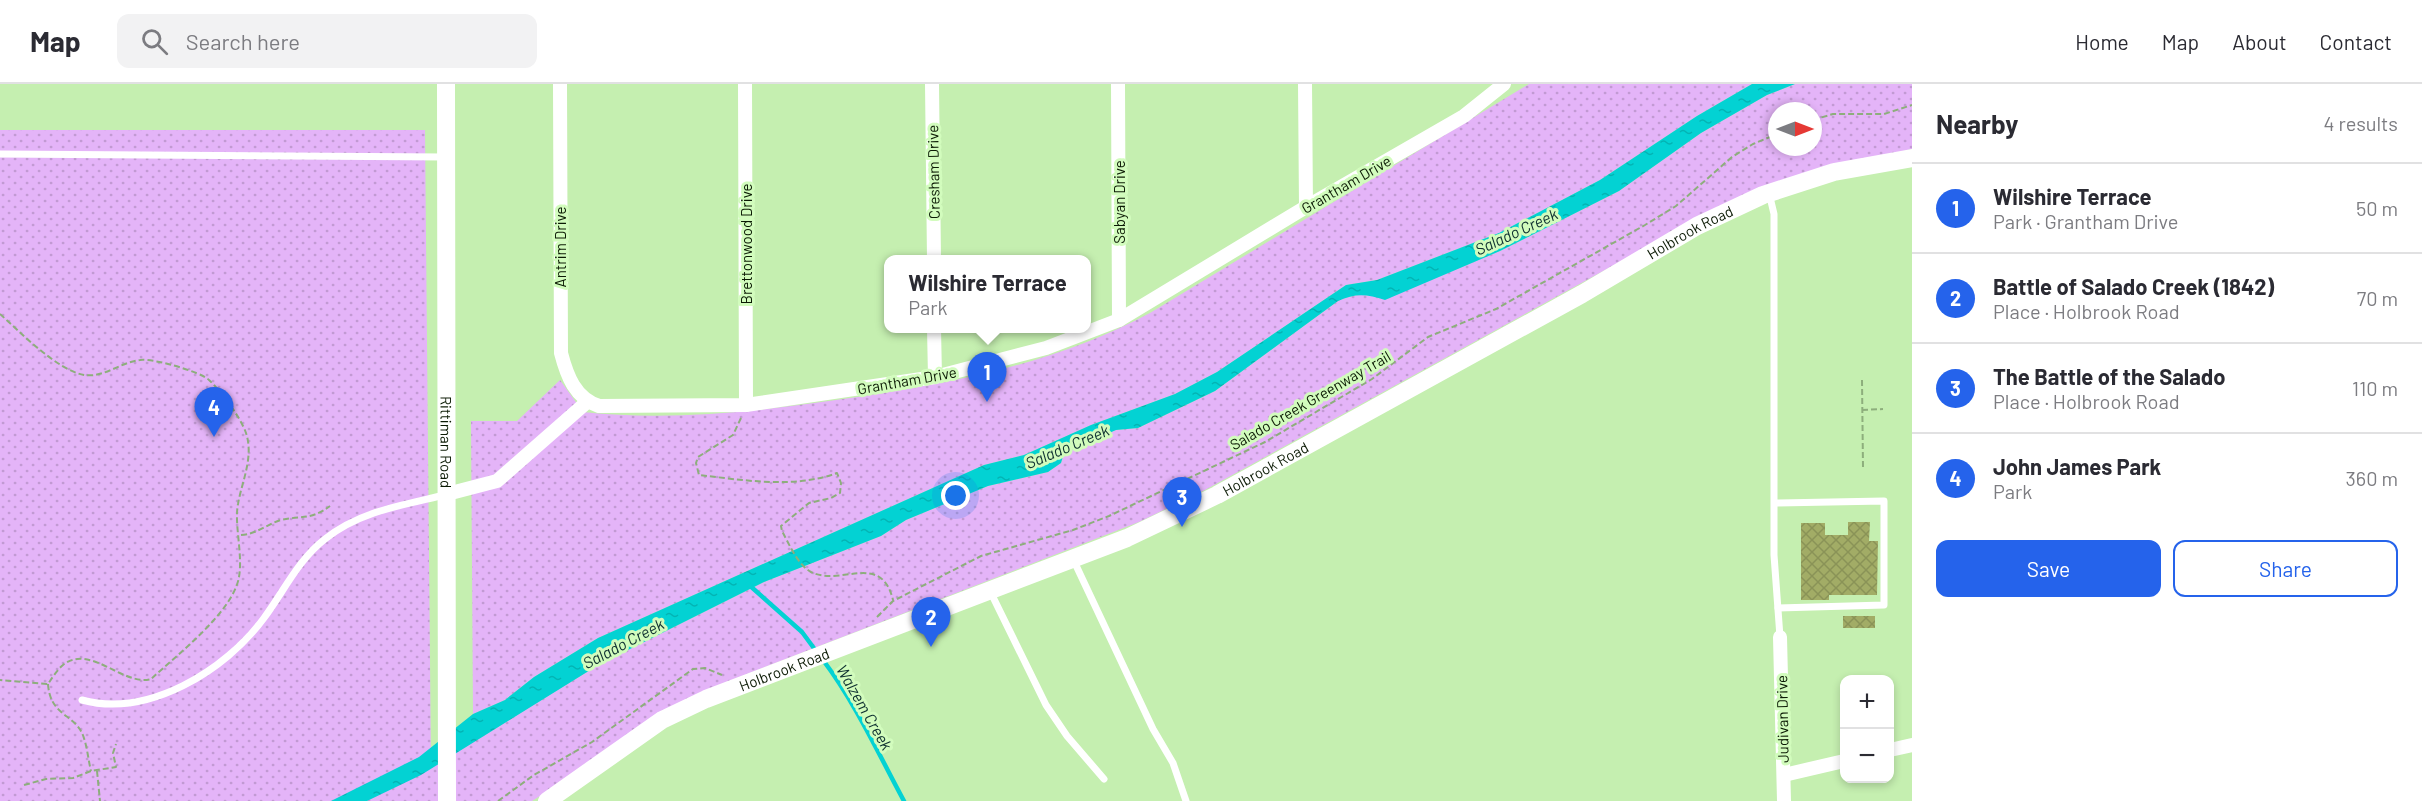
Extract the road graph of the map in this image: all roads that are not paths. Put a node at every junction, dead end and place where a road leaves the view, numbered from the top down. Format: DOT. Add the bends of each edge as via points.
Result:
graph roads {
  1 [pos="446,84"];
  2 [pos="560,84"];
  3 [pos="746,84"];
  4 [pos="932,84"];
  5 [pos="1118,84"];
  6 [pos="1305,84"];
  7 [pos="1499,86"];
  8 [pos="0,154"];
  9 [pos="446,157"];
  10 [pos="1912,158"];
  11 [pos="1769,193"];
  12 [pos="1306,207"];
  13 [pos="934,255"];
  14 [pos="1119,320"];
  15 [pos="1091,331"];
  16 [pos="934,333"];
  17 [pos="1085,333"];
  18 [pos="935,377"];
  19 [pos="587,402"];
  20 [pos="746,405"];
  21 [pos="447,494"];
  22 [pos="1774,503"];
  23 [pos="1073,559"];
  24 [pos="990,590"];
  25 [pos="1778,608"];
  26 [pos="1780,637"];
  27 [pos="82,700"];
  28 [pos="1912,745"];
  29 [pos="1894,749"];
  30 [pos="1840,762"];
  31 [pos="1784,775"];
  32 [pos="1104,779"];
  33 [pos="447,801"];
  34 [pos="547,801"];
  35 [pos="1186,801"];
  36 [pos="1784,801"];
  1 -- 9 [label="street, Rittiman Road"];
  2 -- 19 [label="street, Antrim Drive" via="561,353 571,383"];
  3 -- 20 [label="street, Brettonwood Drive"];
  4 -- 13 [label="street, Cresham Drive"];
  5 -- 14 [label="street, Sabyan Drive"];
  6 -- 12 [label="street"];
  7 -- 12 [label="street, Grantham Drive" via="1464,116"];
  8 -- 9 [label="lane"];
  9 -- 21 [label="street, Rittiman Road"];
  10 -- 11 [label="street, Holbrook Road" via="1834,172"];
  11 -- 22 [label="lane" via="1774,214"];
  11 -- 23 [label="street, Holbrook Road" via="1697,226 1572,300 1217,495"];
  12 -- 14 [label="street, Grantham Drive"];
  14 -- 15 [label="street, Grantham Drive"];
  16 -- 18 [label="street"];
  17 -- 18 [label="street, Grantham Drive" via="1046,348"];
  18 -- 20 [label="street, Grantham Drive"];
  19 -- 20 [label="street, Grantham Drive" via="599,406"];
  19 -- 21 [label="street" via="497,481"];
  21 -- 27 [label="lane" via="370,513 338,529 304,558 263,620 232,652 194,679 131,704 99,705"];
  21 -- 33 [label="street, Rittiman Road"];
  22 -- 25 [label="lane"];
  22 -- 25 [label="lane" via="1884,501 1884,605"];
  23 -- 24 [label="street, Holbrook Road"];
  23 -- 35 [label="lane" via="1173,763"];
  24 -- 32 [label="lane" via="1046,705"];
  24 -- 34 [label="street, Holbrook Road" via="872,628 662,720"];
  25 -- 26 [label="lane"];
  26 -- 31 [label="street, Judivan Drive"];
  28 -- 29 [label="street"];
  30 -- 31 [label="street"];
  31 -- 36 [label="street, Judivan Drive"];
}
